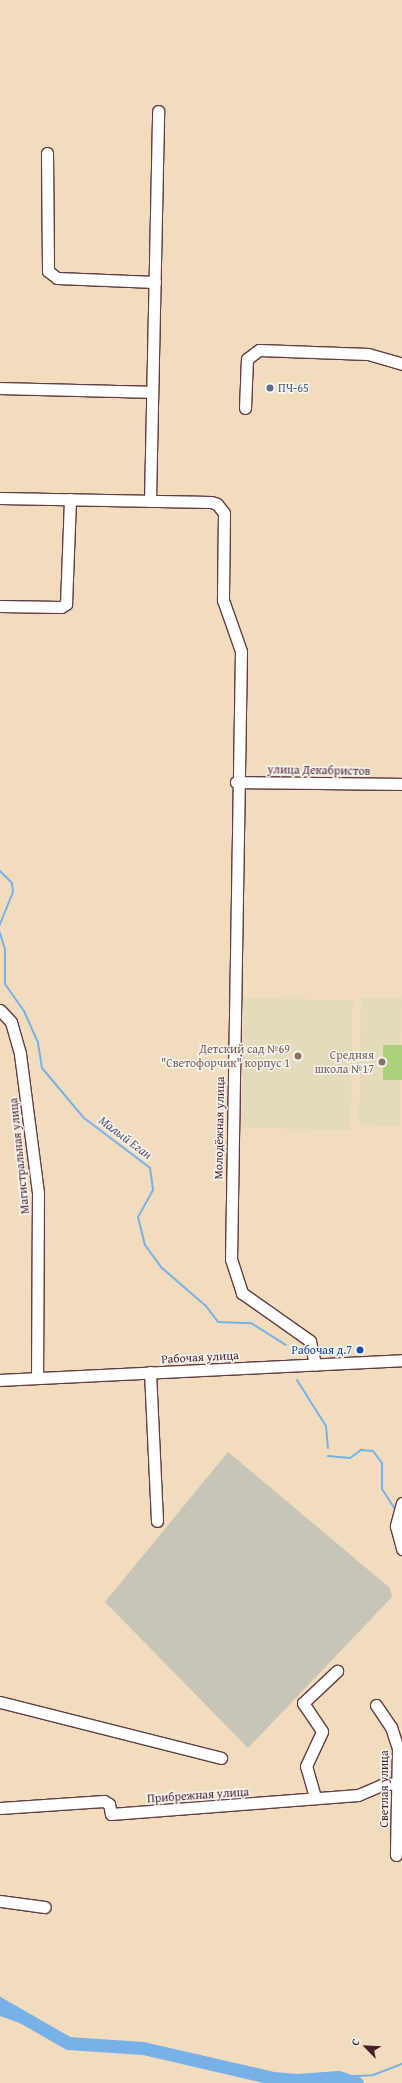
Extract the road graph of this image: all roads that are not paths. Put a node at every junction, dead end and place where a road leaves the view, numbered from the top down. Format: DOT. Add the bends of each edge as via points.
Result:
graph roads {
  1 [pos="158,111"];
  2 [pos="47,153"];
  3 [pos="155,282"];
  4 [pos="402,364"];
  5 [pos="0,388"];
  6 [pos="152,392"];
  7 [pos="245,408"];
  8 [pos="0,498"];
  9 [pos="70,499"];
  10 [pos="150,501"];
  11 [pos="0,606"];
  12 [pos="236,782"];
  13 [pos="402,784"];
  14 [pos="0,1010"];
  15 [pos="402,1360"];
  16 [pos="315,1364"];
  17 [pos="150,1372"];
  18 [pos="37,1378"];
  19 [pos="0,1380"];
  20 [pos="402,1503"];
  21 [pos="157,1521"];
  22 [pos="402,1550"];
  23 [pos="337,1671"];
  24 [pos="0,1702"];
  25 [pos="376,1705"];
  26 [pos="221,1758"];
  27 [pos="400,1782"];
  28 [pos="315,1797"];
  29 [pos="0,1808"];
  30 [pos="396,1855"];
  31 [pos="0,1901"];
  32 [pos="45,1908"];
  1 -- 3 [label="street"];
  2 -- 3 [label="street" via="48,271 57,278"];
  3 -- 6 [label="street"];
  4 -- 7 [label="street" via="368,354 259,350 247,359"];
  5 -- 6 [label="street"];
  6 -- 10 [label="street"];
  8 -- 9 [label="street"];
  9 -- 10 [label="street"];
  9 -- 11 [label="street" via="66,604 61,607"];
  10 -- 12 [label="street, Молодёжная улица" via="210,502 217,504 224,513 223,600 241,651"];
  12 -- 13 [label="street, улица Декабристов"];
  12 -- 16 [label="street, Молодёжная улица" via="230,1259 242,1292 310,1341"];
  14 -- 18 [label="street, Магистральная улица" via="11,1022 19,1048 38,1193"];
  15 -- 16 [label="street, Рабочая улица"];
  16 -- 17 [label="street, Рабочая улица"];
  17 -- 18 [label="street, Рабочая улица"];
  17 -- 21 [label="street"];
  18 -- 19 [label="street, Рабочая улица"];
  20 -- 22 [label="street" via="396,1526"];
  23 -- 28 [label="street" via="303,1703 322,1731 306,1766"];
  24 -- 26 [label="street"];
  25 -- 27 [label="street, Светлая улица" via="396,1742"];
  27 -- 28 [label="street, Прибрежная улица" via="358,1795"];
  27 -- 30 [label="street, Светлая улица"];
  28 -- 29 [label="street, Прибрежная улица" via="111,1814 109,1804 104,1801"];
  31 -- 32 [label="street"];
}
